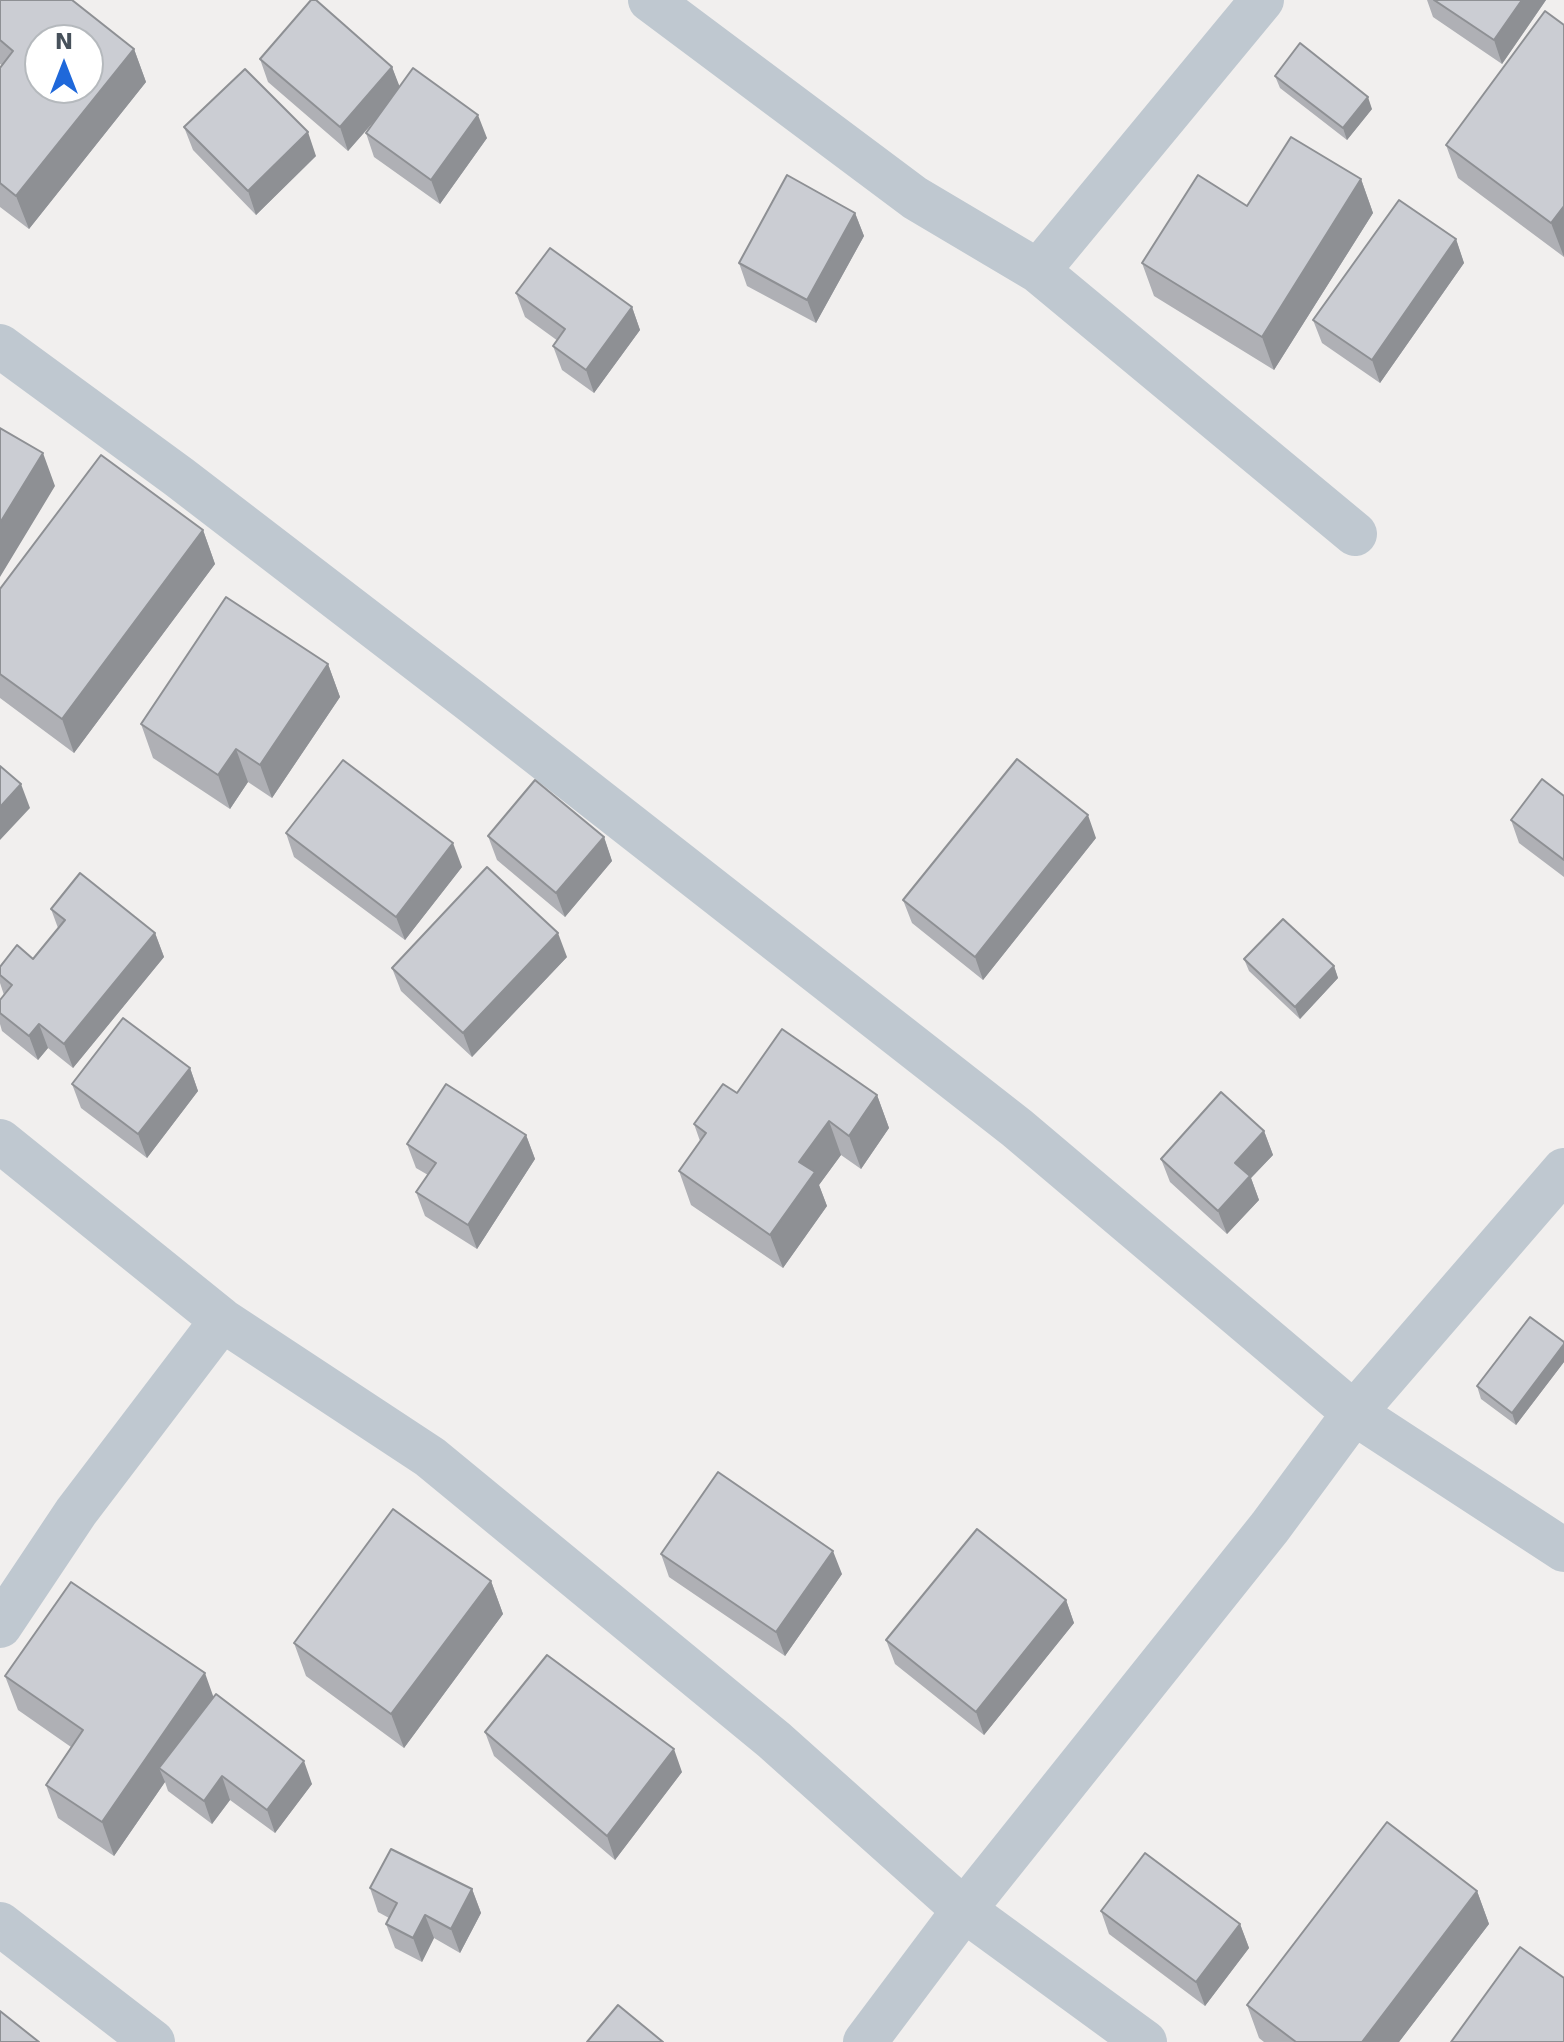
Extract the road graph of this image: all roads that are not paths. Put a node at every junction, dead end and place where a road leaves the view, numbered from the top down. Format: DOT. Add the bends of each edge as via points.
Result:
graph roads {
  1 [pos="650,0"];
  2 [pos="1262,0"];
  3 [pos="1038,271"];
  4 [pos="0,346"];
  5 [pos="1355,534"];
  6 [pos="0,1141"];
  7 [pos="1564,1170"];
  8 [pos="222,1320"];
  9 [pos="1354,1413"];
  10 [pos="1564,1550"];
  11 [pos="0,1626"];
  12 [pos="964,1910"];
  13 [pos="0,1924"];
  14 [pos="153,2042"];
  15 [pos="865,2042"];
  16 [pos="1145,2042"];
  1 -- 3 [label="street" via="915,198"];
  2 -- 3 [label="street"];
  3 -- 5 [label="street"];
  4 -- 9 [label="street" via="445,681 1005,1118"];
  6 -- 8 [label="street"];
  7 -- 9 [label="street"];
  8 -- 11 [label="street" via="76,1512"];
  8 -- 12 [label="street" via="430,1457 774,1740"];
  9 -- 10 [label="street"];
  9 -- 12 [label="street" via="1270,1527"];
  12 -- 15 [label="street"];
  12 -- 16 [label="street"];
  13 -- 14 [label="street"];
}
